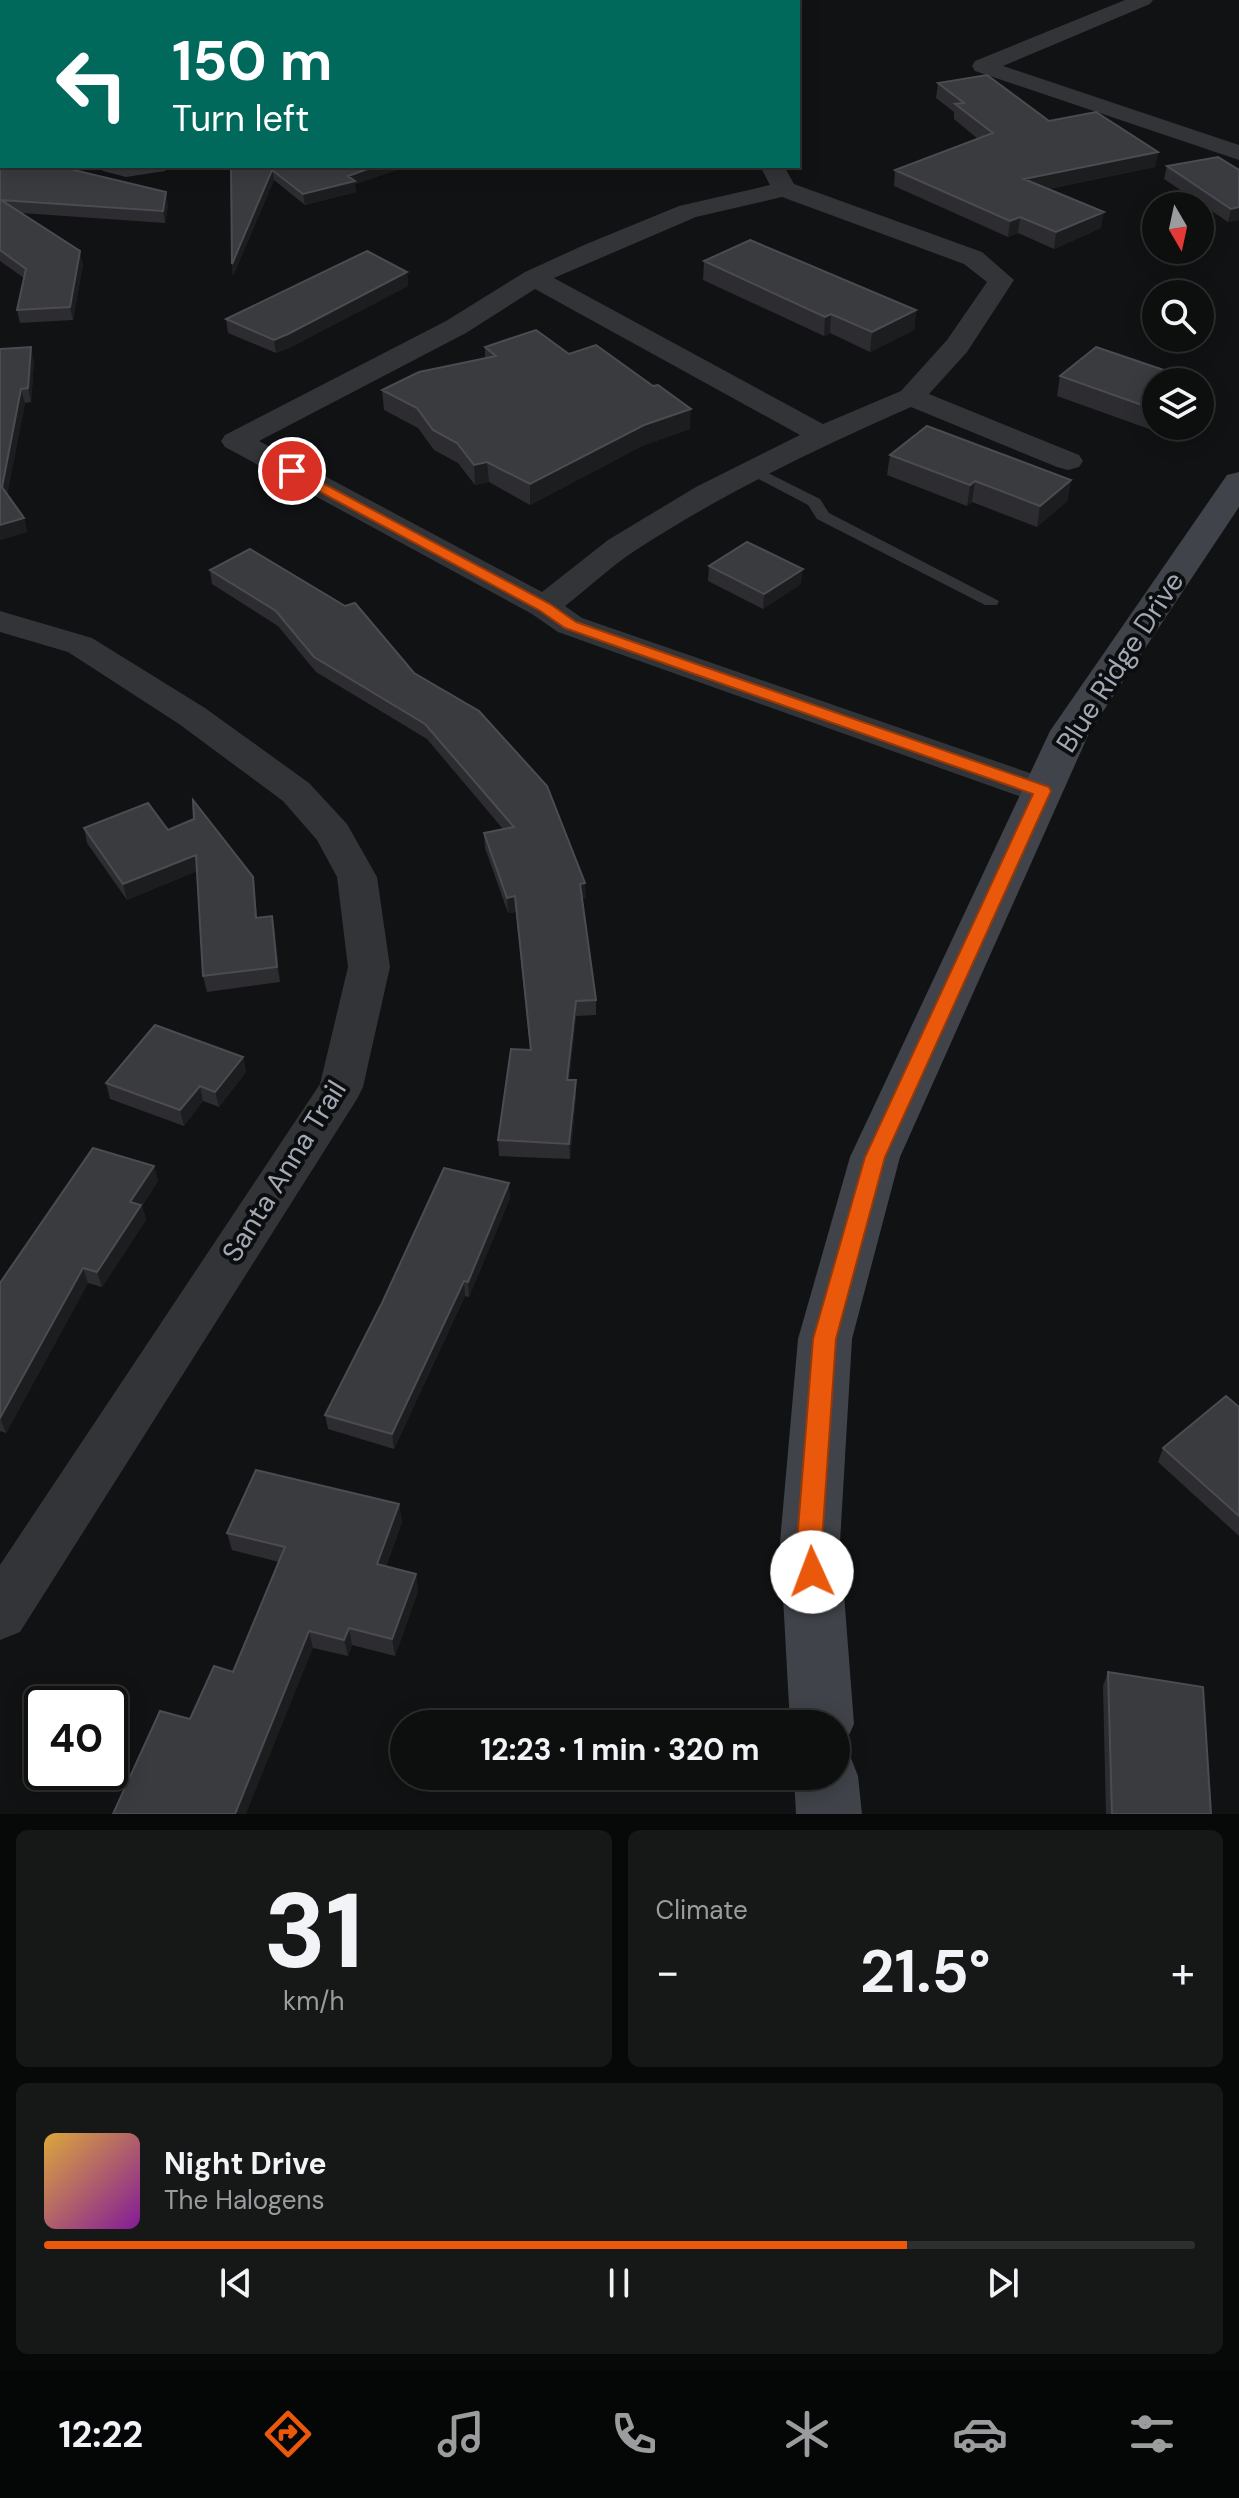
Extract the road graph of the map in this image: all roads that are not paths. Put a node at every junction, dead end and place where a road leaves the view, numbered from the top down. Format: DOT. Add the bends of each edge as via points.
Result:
graph roads {
  1 [pos="1143,0"];
  2 [pos="1239,153"];
  3 [pos="118,168"];
  4 [pos="142,168"];
  5 [pos="778,178"];
  6 [pos="534,278"];
  7 [pos="911,397"];
  8 [pos="822,435"];
  9 [pos="1068,461"];
  10 [pos="754,471"];
  11 [pos="1239,482"];
  12 [pos="991,601"];
  13 [pos="544,607"];
  14 [pos="0,621"];
  15 [pos="1043,791"];
  16 [pos="0,1613"];
  17 [pos="821,1710"];
  18 [pos="827,1790"];
  19 [pos="829,1814"];
  1 -- 2 [label="street" via="983,66"];
  3 -- 4 [label="street"];
  5 -- 6 [label="street"];
  5 -- 7 [label="street" via="973,258 1001,280 957,346"];
  6 -- 8 [label="street"];
  6 -- 13 [label="street" via="456,327 236,441"];
  7 -- 8 [label="street"];
  7 -- 9 [label="street"];
  8 -- 10 [label="street"];
  10 -- 12 [label="lane" via="814,502 823,516"];
  10 -- 13 [label="street" via="619,547"];
  11 -- 15 [label="street, Blue Ridge Drive" via="1070,731"];
  13 -- 15 [label="street" via="570,625"];
  14 -- 16 [label="street, Santa Anna Trail" via="80,645 192,716 296,792 333,833 357,877 369,967 341,1087"];
  15 -- 17 [label="street, Blue Ridge Drive" via="875,1157 825,1339 810,1542"];
  18 -- 19 [label="street"];
}
